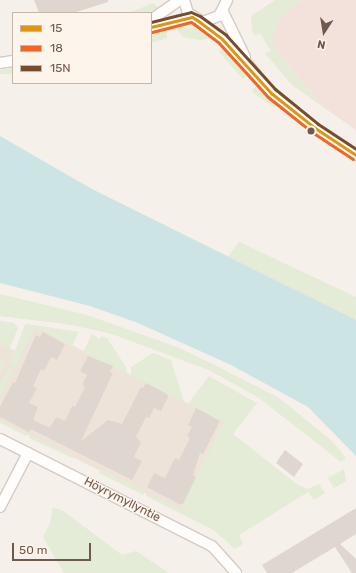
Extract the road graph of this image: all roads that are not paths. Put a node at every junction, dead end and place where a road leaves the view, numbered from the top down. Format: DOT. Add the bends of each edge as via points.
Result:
graph roads {
  1 [pos="180,0"];
  2 [pos="184,0"];
  3 [pos="227,0"];
  4 [pos="223,12"];
  5 [pos="152,19"];
  6 [pos="194,19"];
  7 [pos="152,27"];
  8 [pos="12,60"];
  9 [pos="0,63"];
  10 [pos="249,66"];
  11 [pos="356,155"];
  12 [pos="0,439"];
  13 [pos="28,453"];
  14 [pos="0,507"];
  15 [pos="236,573"];
  1 -- 5 [label="street"];
  2 -- 6 [label="street" via="185,8"];
  3 -- 4 [label="street"];
  4 -- 6 [label="street" via="209,22"];
  4 -- 10 [label="street"];
  6 -- 7 [label="street"];
  6 -- 10 [label="street" via="212,30"];
  8 -- 9 [label="street"];
  10 -- 11 [label="street" via="271,93"];
  12 -- 13 [label="street, Höyrymyllyntie"];
  13 -- 14 [label="street"];
  13 -- 15 [label="street, Höyrymyllyntie" via="212,546"];
}
